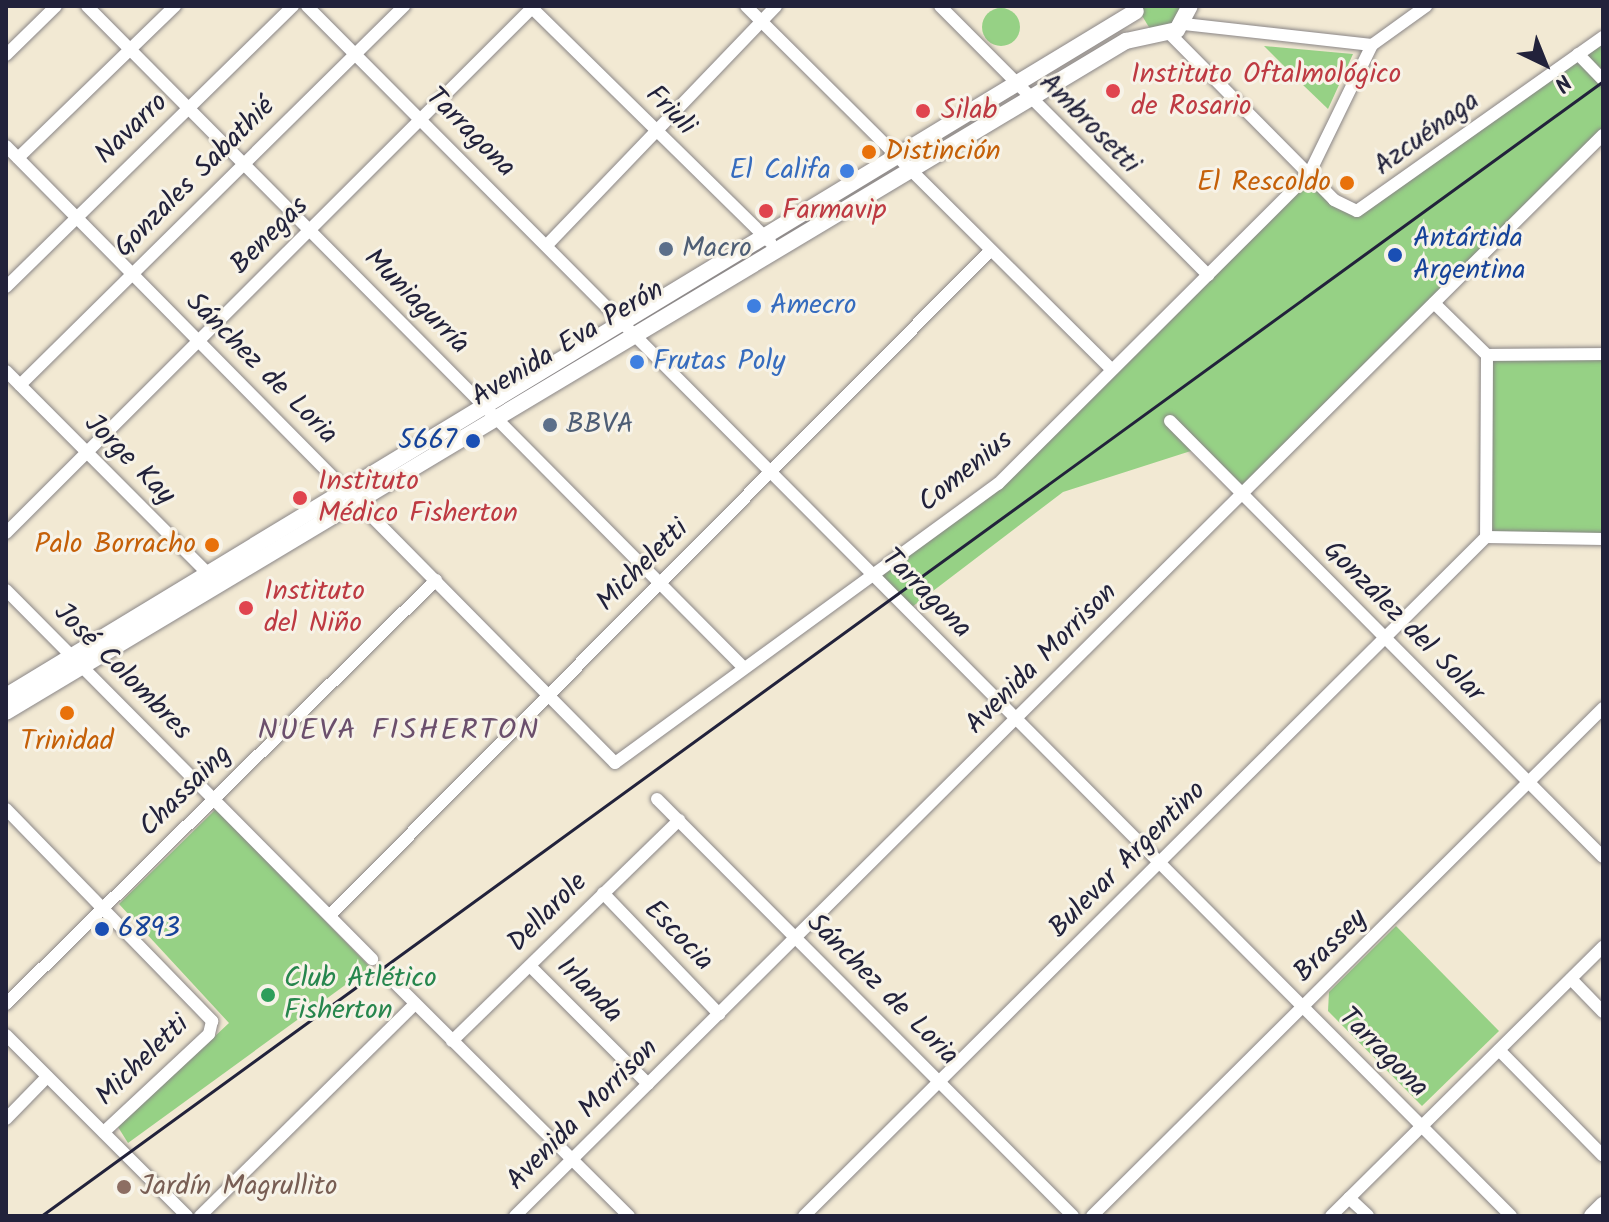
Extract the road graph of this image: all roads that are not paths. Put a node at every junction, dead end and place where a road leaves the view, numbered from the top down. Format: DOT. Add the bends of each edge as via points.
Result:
graph roads {
  1 [pos="56,6"];
  2 [pos="87,6"];
  3 [pos="175,6"];
  4 [pos="293,6"];
  5 [pos="307,6"];
  6 [pos="404,6"];
  7 [pos="746,6"];
  8 [pos="776,6"];
  9 [pos="940,6"];
  10 [pos="1426,6"];
  11 [pos="532,7"];
  12 [pos="1136,8"];
  13 [pos="1183,20"];
  14 [pos="761,21"];
  15 [pos="1603,37"];
  16 [pos="1372,45"];
  17 [pos="131,49"];
  18 [pos="356,54"];
  19 [pos="1578,54"];
  20 [pos="6,55"];
  21 [pos="1603,80"];
  22 [pos="1023,93"];
  23 [pos="189,107"];
  24 [pos="421,118"];
  25 [pos="655,130"];
  26 [pos="1603,135"];
  27 [pos="6,146"];
  28 [pos="18,158"];
  29 [pos="244,163"];
  30 [pos="903,164"];
  31 [pos="1309,174"];
  32 [pos="76,217"];
  33 [pos="311,231"];
  34 [pos="772,244"];
  35 [pos="547,245"];
  36 [pos="990,251"];
  37 [pos="133,274"];
  38 [pos="1208,275"];
  39 [pos="6,287"];
  40 [pos="1434,303"];
  41 [pos="628,330"];
  42 [pos="198,340"];
  43 [pos="1603,354"];
  44 [pos="1487,355"];
  45 [pos="1112,370"];
  46 [pos="6,371"];
  47 [pos="20,385"];
  48 [pos="492,412"];
  49 [pos="1170,421"];
  50 [pos="87,451"];
  51 [pos="771,471"];
  52 [pos="353,495"];
  53 [pos="1241,495"];
  54 [pos="6,533"];
  55 [pos="1486,537"];
  56 [pos="1603,539"];
  57 [pos="871,573"];
  58 [pos="213,580"];
  59 [pos="436,580"];
  60 [pos="661,582"];
  61 [pos="6,590"];
  62 [pos="1385,638"];
  63 [pos="78,661"];
  64 [pos="743,667"];
  65 [pos="548,695"];
  66 [pos="6,696"];
  67 [pos="1603,708"];
  68 [pos="6,712"];
  69 [pos="1016,718"];
  70 [pos="615,763"];
  71 [pos="1529,781"];
  72 [pos="214,797"];
  73 [pos="657,799"];
  74 [pos="6,809"];
  75 [pos="679,820"];
  76 [pos="1603,857"];
  77 [pos="1160,862"];
  78 [pos="603,893"];
  79 [pos="103,908"];
  80 [pos="330,915"];
  81 [pos="796,937"];
  82 [pos="1603,947"];
  83 [pos="372,959"];
  84 [pos="530,966"];
  85 [pos="1571,979"];
  86 [pos="394,982"];
  87 [pos="6,1004"];
  88 [pos="415,1004"];
  89 [pos="1304,1007"];
  90 [pos="1603,1012"];
  91 [pos="719,1014"];
  92 [pos="6,1035"];
  93 [pos="452,1041"];
  94 [pos="1499,1050"];
  95 [pos="47,1077"];
  96 [pos="939,1082"];
  97 [pos="648,1084"];
  98 [pos="6,1119"];
  99 [pos="1422,1126"];
  100 [pos="104,1132"];
  101 [pos="1603,1156"];
  102 [pos="572,1160"];
  103 [pos="1349,1198"];
  104 [pos="1603,1205"];
  105 [pos="187,1216"];
  106 [pos="200,1216"];
  107 [pos="515,1216"];
  108 [pos="629,1216"];
  109 [pos="804,1216"];
  110 [pos="1073,1216"];
  111 [pos="1092,1216"];
  112 [pos="1331,1216"];
  113 [pos="1368,1216"];
  114 [pos="1511,1216"];
  115 [pos="1592,1216"];
  1 -- 20 [label="street"];
  2 -- 17 [label="street, Muniagurría"];
  3 -- 17 [label="street"];
  4 -- 23 [label="street, Navarro"];
  5 -- 18 [label="street, Tarragona"];
  6 -- 18 [label="street, Gonzales Sabathié"];
  7 -- 14 [label="street"];
  8 -- 14 [label="street"];
  9 -- 22 [label="street, Ambrosetti"];
  10 -- 16 [label="street"];
  11 -- 24 [label="street, Benegas"];
  11 -- 25 [label="street, Friuli"];
  12 -- 13 [label="main road" via="1144,27"];
  12 -- 22 [label="main road, Avenida Eva Perón"];
  13 -- 16 [label="street"];
  13 -- 22 [label="main road, Avenida Eva Perón" via="1132,38"];
  13 -- 31 [label="street" via="1199,61"];
  14 -- 25 [label="street"];
  14 -- 30 [label="street"];
  15 -- 19 [label="street, Azcuénaga"];
  16 -- 31 [label="street, Comenius"];
  17 -- 23 [label="street, Muniagurría"];
  17 -- 28 [label="street"];
  18 -- 24 [label="street, Tarragona"];
  18 -- 29 [label="street, Gonzales Sabathié"];
  19 -- 21 [label="street"];
  19 -- 31 [label="street, Azcuénaga" via="1357,211 1341,206"];
  22 -- 30 [label="main road, Avenida Eva Perón"];
  22 -- 38 [label="street, Ambrosetti"];
  23 -- 29 [label="street, Muniagurría"];
  23 -- 32 [label="street, Navarro"];
  24 -- 33 [label="street, Benegas"];
  24 -- 35 [label="street, Tarragona"];
  25 -- 34 [label="street, Friuli"];
  25 -- 35 [label="street"];
  26 -- 40 [label="street, Avenida Morrison"];
  27 -- 28 [label="street, Sánchez de Loria"];
  28 -- 32 [label="street, Sánchez de Loria"];
  29 -- 33 [label="street, Muniagurría"];
  29 -- 37 [label="street, Gonzales Sabathié"];
  30 -- 34 [label="main road, Avenida Eva Perón"];
  30 -- 36 [label="street"];
  31 -- 38 [label="street, Comenius"];
  32 -- 37 [label="street, Sánchez de Loria"];
  32 -- 39 [label="street, Navarro"];
  33 -- 42 [label="street, Benegas"];
  33 -- 48 [label="street, Muniagurría"];
  34 -- 41 [label="main road, Avenida Eva Perón"];
  35 -- 41 [label="street, Tarragona"];
  36 -- 45 [label="street"];
  36 -- 51 [label="street, Micheletti"];
  37 -- 42 [label="street, Sánchez de Loria"];
  37 -- 47 [label="street, Gonzales Sabathié"];
  38 -- 45 [label="street, Comenius"];
  40 -- 44 [label="street"];
  40 -- 53 [label="street, Avenida Morrison"];
  41 -- 48 [label="main road, Avenida Eva Perón"];
  41 -- 51 [label="street, Tarragona"];
  42 -- 50 [label="street, Benegas"];
  42 -- 52 [label="street, Sánchez de Loria"];
  43 -- 44 [label="street"];
  44 -- 55 [label="street"];
  45 -- 57 [label="street, Comenius" via="998,484"];
  46 -- 47 [label="street, Jorge Kay"];
  47 -- 50 [label="street, Jorge Kay"];
  48 -- 52 [label="main road, Avenida Eva Perón"];
  48 -- 60 [label="street, Muniagurría"];
  49 -- 53 [label="street, González del Solar"];
  50 -- 54 [label="street, Benegas"];
  50 -- 58 [label="street, Jorge Kay"];
  51 -- 57 [label="street, Tarragona"];
  51 -- 60 [label="street, Micheletti"];
  52 -- 58 [label="main road, Avenida Eva Perón"];
  52 -- 59 [label="street, Sánchez de Loria"];
  53 -- 62 [label="street, González del Solar"];
  53 -- 69 [label="street, Avenida Morrison"];
  55 -- 56 [label="street"];
  55 -- 62 [label="street, Bulevar Argentino"];
  57 -- 64 [label="street, Comenius"];
  57 -- 69 [label="street, Tarragona"];
  58 -- 63 [label="main road, Avenida Eva Perón"];
  59 -- 65 [label="street, Sánchez de Loria"];
  59 -- 72 [label="street, Chassaing"];
  60 -- 64 [label="street, Muniagurría"];
  60 -- 65 [label="street, Micheletti"];
  61 -- 63 [label="street, José Colombres"];
  62 -- 71 [label="street, González del Solar"];
  62 -- 77 [label="street, Bulevar Argentino"];
  63 -- 66 [label="main road, Avenida Eva Perón"];
  63 -- 68 [label="main road, Avenida Eva Perón"];
  63 -- 72 [label="street, José Colombres"];
  64 -- 70 [label="street, Comenius"];
  65 -- 70 [label="street, Sánchez de Loria"];
  65 -- 80 [label="street, Micheletti"];
  67 -- 71 [label="street, Brassey"];
  69 -- 77 [label="street, Tarragona"];
  69 -- 81 [label="street, Avenida Morrison"];
  71 -- 76 [label="street, González del Solar"];
  71 -- 89 [label="street, Brassey"];
  72 -- 79 [label="street, Chassaing"];
  72 -- 80 [label="street, José Colombres"];
  73 -- 75 [label="street, Sánchez de Loria"];
  74 -- 79 [label="street"];
  75 -- 78 [label="street, Dellarole"];
  75 -- 81 [label="street, Sánchez de Loria"];
  77 -- 89 [label="street, Tarragona"];
  77 -- 96 [label="street, Bulevar Argentino"];
  78 -- 84 [label="street, Dellarole"];
  78 -- 91 [label="street, Escocia"];
  79 -- 87 [label="street, Chassaing"];
  79 -- 100 [label="street, Micheletti" via="212,1021 209,1034"];
  80 -- 83 [label="street, José Colombres"];
  81 -- 91 [label="street, Avenida Morrison"];
  81 -- 96 [label="street, Sánchez de Loria"];
  82 -- 85 [label="street"];
  84 -- 93 [label="street, Dellarole"];
  84 -- 97 [label="street, Irlanda"];
  85 -- 90 [label="street"];
  85 -- 94 [label="street"];
  86 -- 88 [label="street"];
  88 -- 93 [label="street"];
  88 -- 106 [label="street"];
  89 -- 99 [label="street, Tarragona"];
  89 -- 111 [label="street, Brassey"];
  91 -- 97 [label="street, Avenida Morrison"];
  92 -- 95 [label="street"];
  93 -- 102 [label="street"];
  94 -- 99 [label="street"];
  94 -- 101 [label="street"];
  95 -- 98 [label="street"];
  95 -- 100 [label="street"];
  96 -- 109 [label="street, Bulevar Argentino"];
  96 -- 110 [label="street, Sánchez de Loria"];
  97 -- 102 [label="street, Avenida Morrison"];
  99 -- 103 [label="street"];
  99 -- 114 [label="street, Tarragona"];
  100 -- 105 [label="street"];
  102 -- 107 [label="street, Avenida Morrison"];
  102 -- 108 [label="street"];
  103 -- 112 [label="street"];
  103 -- 113 [label="street"];
  104 -- 115 [label="main road"];
}
